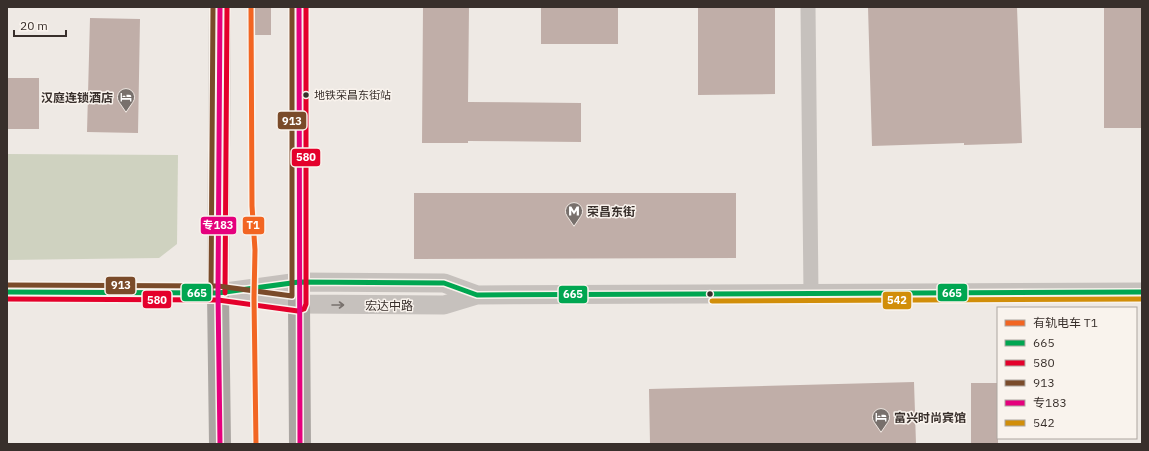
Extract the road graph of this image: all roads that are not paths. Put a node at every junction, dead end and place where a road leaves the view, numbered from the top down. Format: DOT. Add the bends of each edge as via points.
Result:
graph roads {
  1 [pos="220,7"];
  2 [pos="299,7"];
  3 [pos="808,7"];
  4 [pos="299,282"];
  5 [pos="7,292"];
  6 [pos="1142,292"];
  7 [pos="218,293"];
  8 [pos="811,294"];
  9 [pos="477,295"];
  10 [pos="299,304"];
  11 [pos="220,444"];
  12 [pos="300,444"];
  1 -- 7 [label="main road"];
  2 -- 4 [label="main road"];
  3 -- 8 [label="street"];
  4 -- 7 [label="street, 宏达中路"];
  4 -- 9 [label="street, 宏达中路" via="444,283"];
  4 -- 10 [label="main road"];
  5 -- 7 [label="street"];
  6 -- 8 [label="street, 宏达中路"];
  7 -- 10 [label="street, 宏达中路"];
  7 -- 11 [label="main road"];
  8 -- 9 [label="street, 宏达中路"];
  10 -- 9 [label="street, 宏达中路, one-way" via="444,305"];
  10 -- 12 [label="main road"];
}
